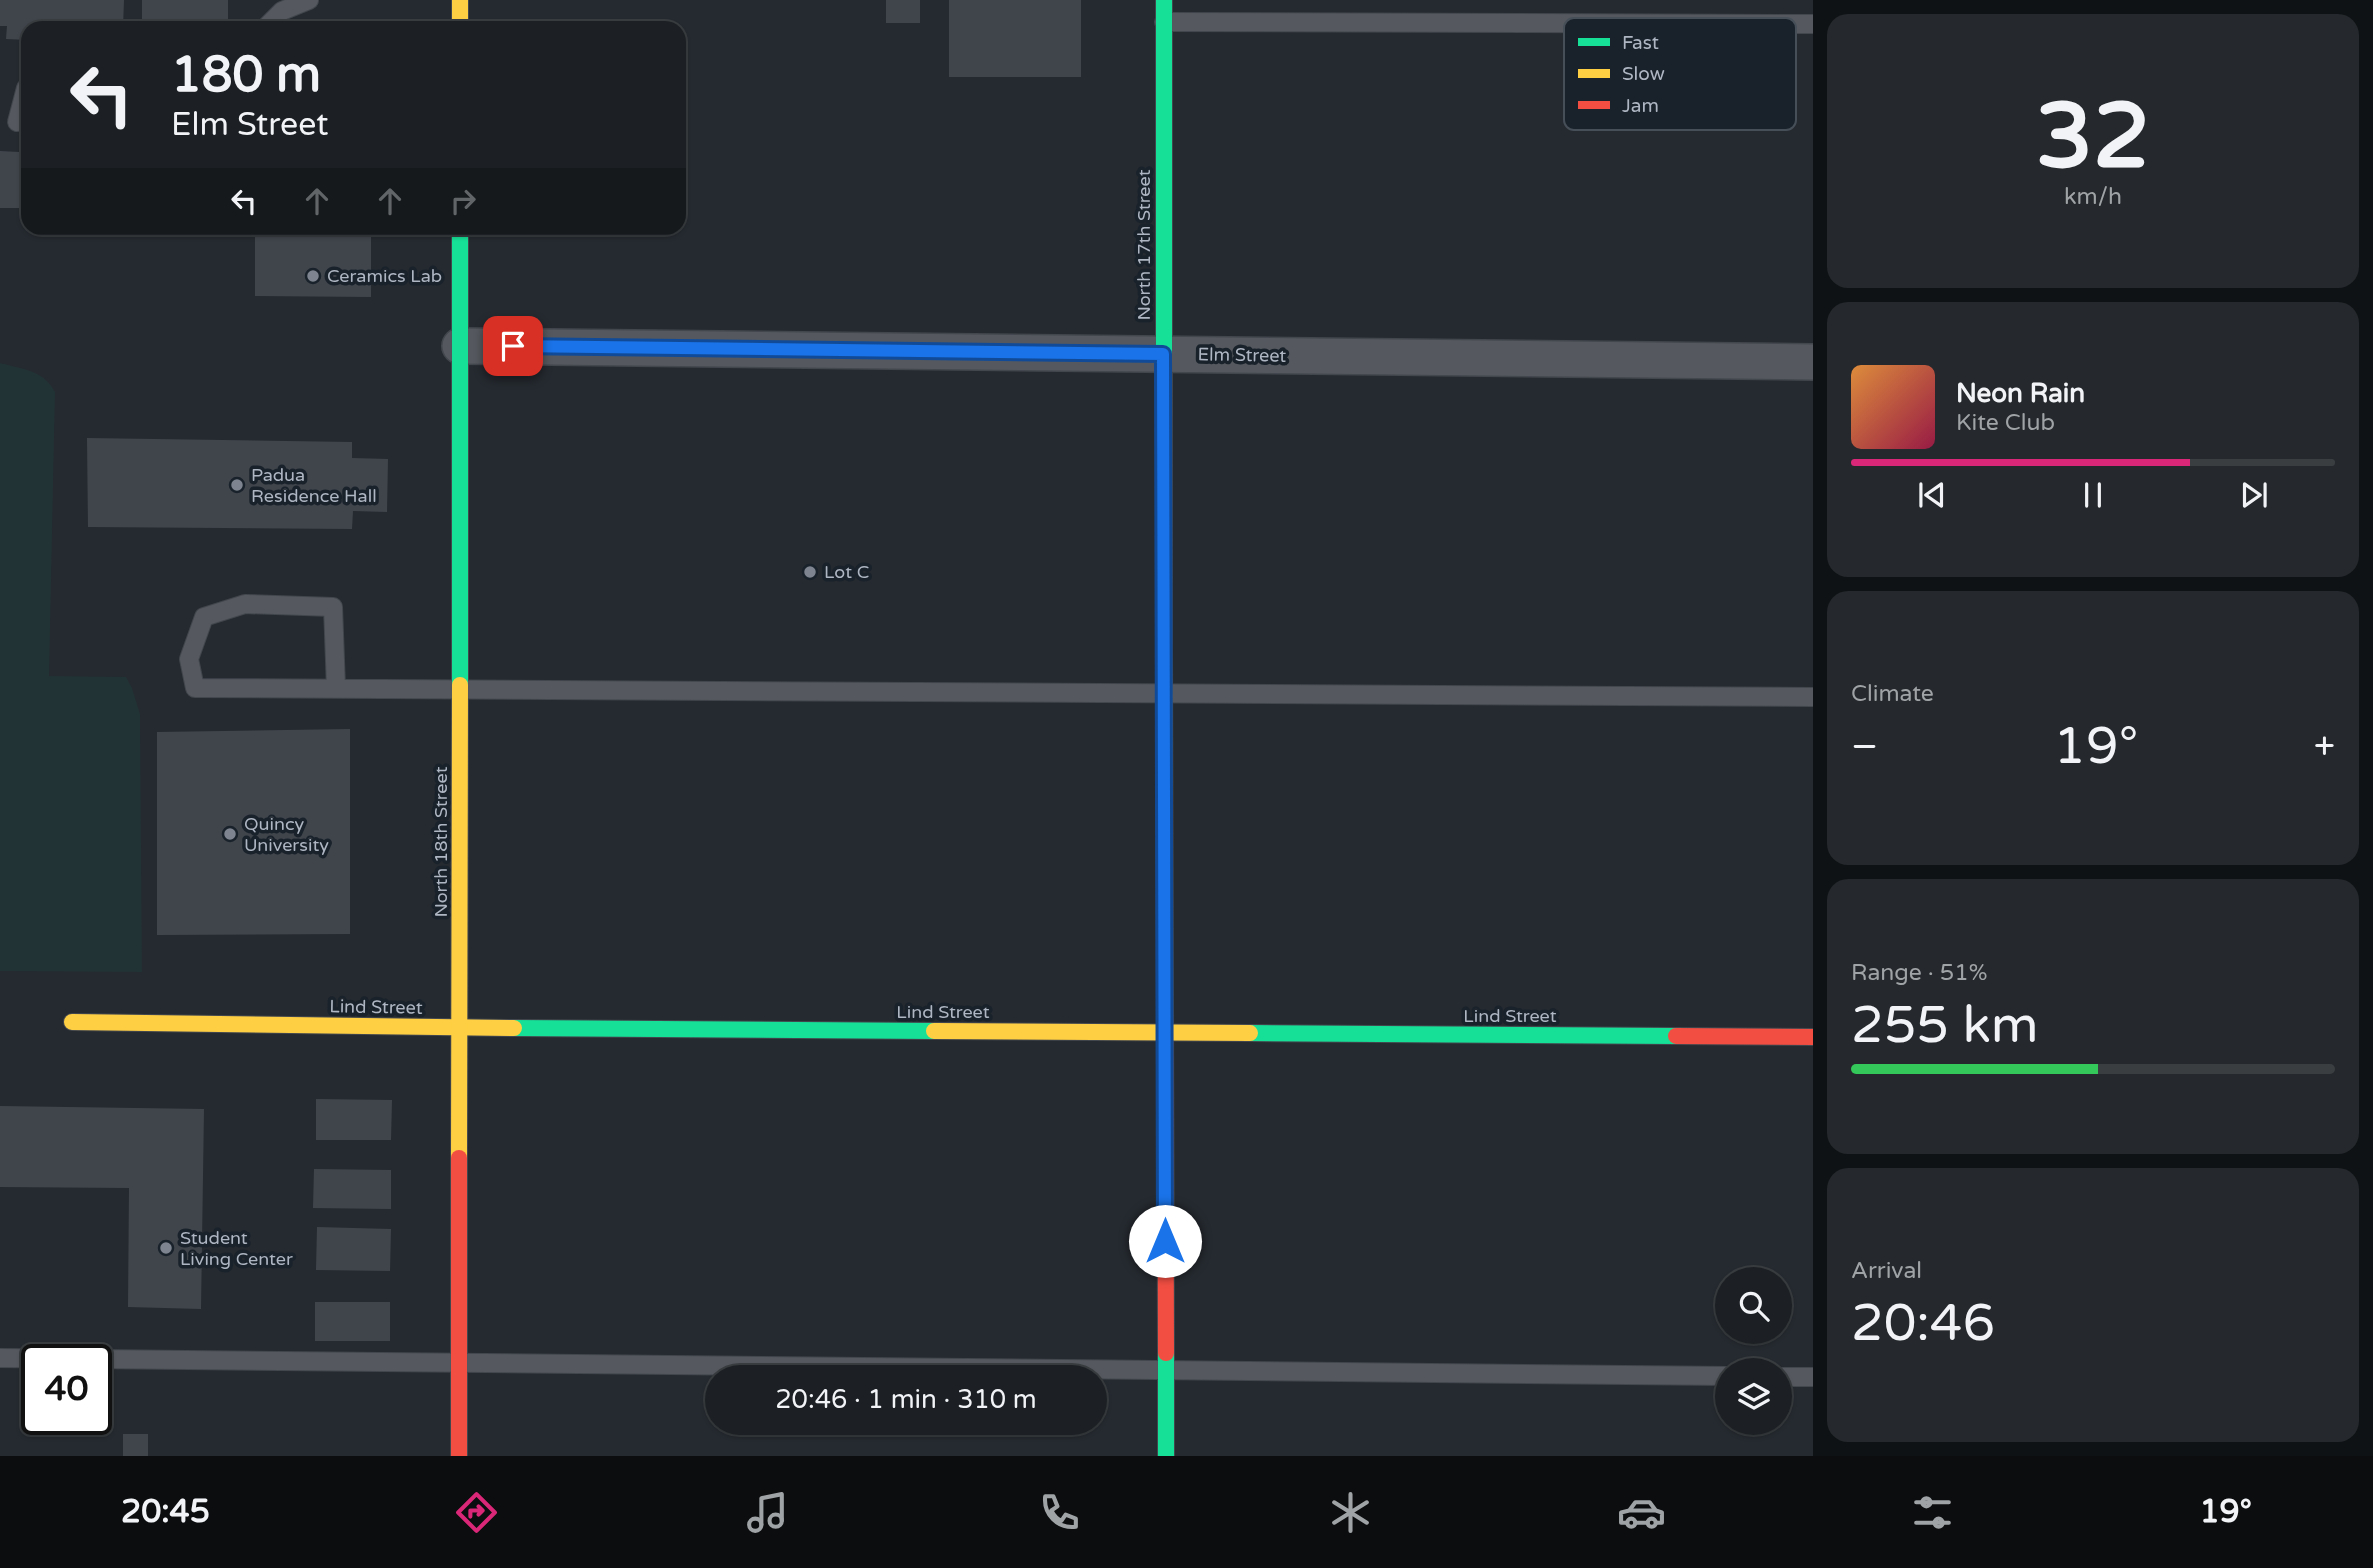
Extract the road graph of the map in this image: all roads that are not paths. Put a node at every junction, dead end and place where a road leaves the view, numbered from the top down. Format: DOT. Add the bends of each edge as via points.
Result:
graph roads {
  1 [pos="309,0"];
  2 [pos="460,0"];
  3 [pos="1164,0"];
  4 [pos="272,21"];
  5 [pos="460,21"];
  6 [pos="1164,22"];
  7 [pos="1564,23"];
  8 [pos="21,109"];
  9 [pos="18,122"];
  10 [pos="460,235"];
  11 [pos="460,346"];
  12 [pos="1163,354"];
  13 [pos="1813,362"];
  14 [pos="336,688"];
  15 [pos="460,688"];
  16 [pos="1164,693"];
  17 [pos="1813,697"];
  18 [pos="72,1022"];
  19 [pos="460,1027"];
  20 [pos="1164,1034"];
  21 [pos="1813,1037"];
  22 [pos="0,1358"];
  23 [pos="460,1363"];
  24 [pos="1166,1370"];
  25 [pos="1715,1376"];
  26 [pos="1792,1377"];
  27 [pos="1813,1377"];
  28 [pos="459,1456"];
  29 [pos="1166,1456"];
  1 -- 4 [label="lane" via="282,11"];
  2 -- 5 [label="street"];
  3 -- 6 [label="street, North 17th Street"];
  6 -- 7 [label="lane"];
  6 -- 12 [label="street, North 17th Street"];
  8 -- 9 [label="lane"];
  10 -- 11 [label="street, North 18th Street"];
  11 -- 12 [label="street, Elm Street"];
  11 -- 15 [label="street, North 18th Street"];
  12 -- 13 [label="street, Elm Street"];
  12 -- 16 [label="street, North 17th Street"];
  14 -- 14 [label="lane" via="195,688 189,659 204,617 245,604 334,607"];
  14 -- 15 [label="lane"];
  15 -- 16 [label="lane"];
  15 -- 19 [label="street, North 18th Street"];
  16 -- 17 [label="lane"];
  16 -- 20 [label="street, North 17th Street"];
  18 -- 19 [label="street, Lind Street"];
  19 -- 20 [label="street, Lind Street"];
  19 -- 23 [label="street, North 18th Street"];
  20 -- 21 [label="street, Lind Street"];
  20 -- 24 [label="street, North 17th Street"];
  22 -- 23 [label="lane"];
  23 -- 24 [label="lane"];
  23 -- 28 [label="street, North 18th Street"];
  24 -- 25 [label="lane"];
  24 -- 29 [label="street, North 17th Street"];
  26 -- 27 [label="lane"];
}
